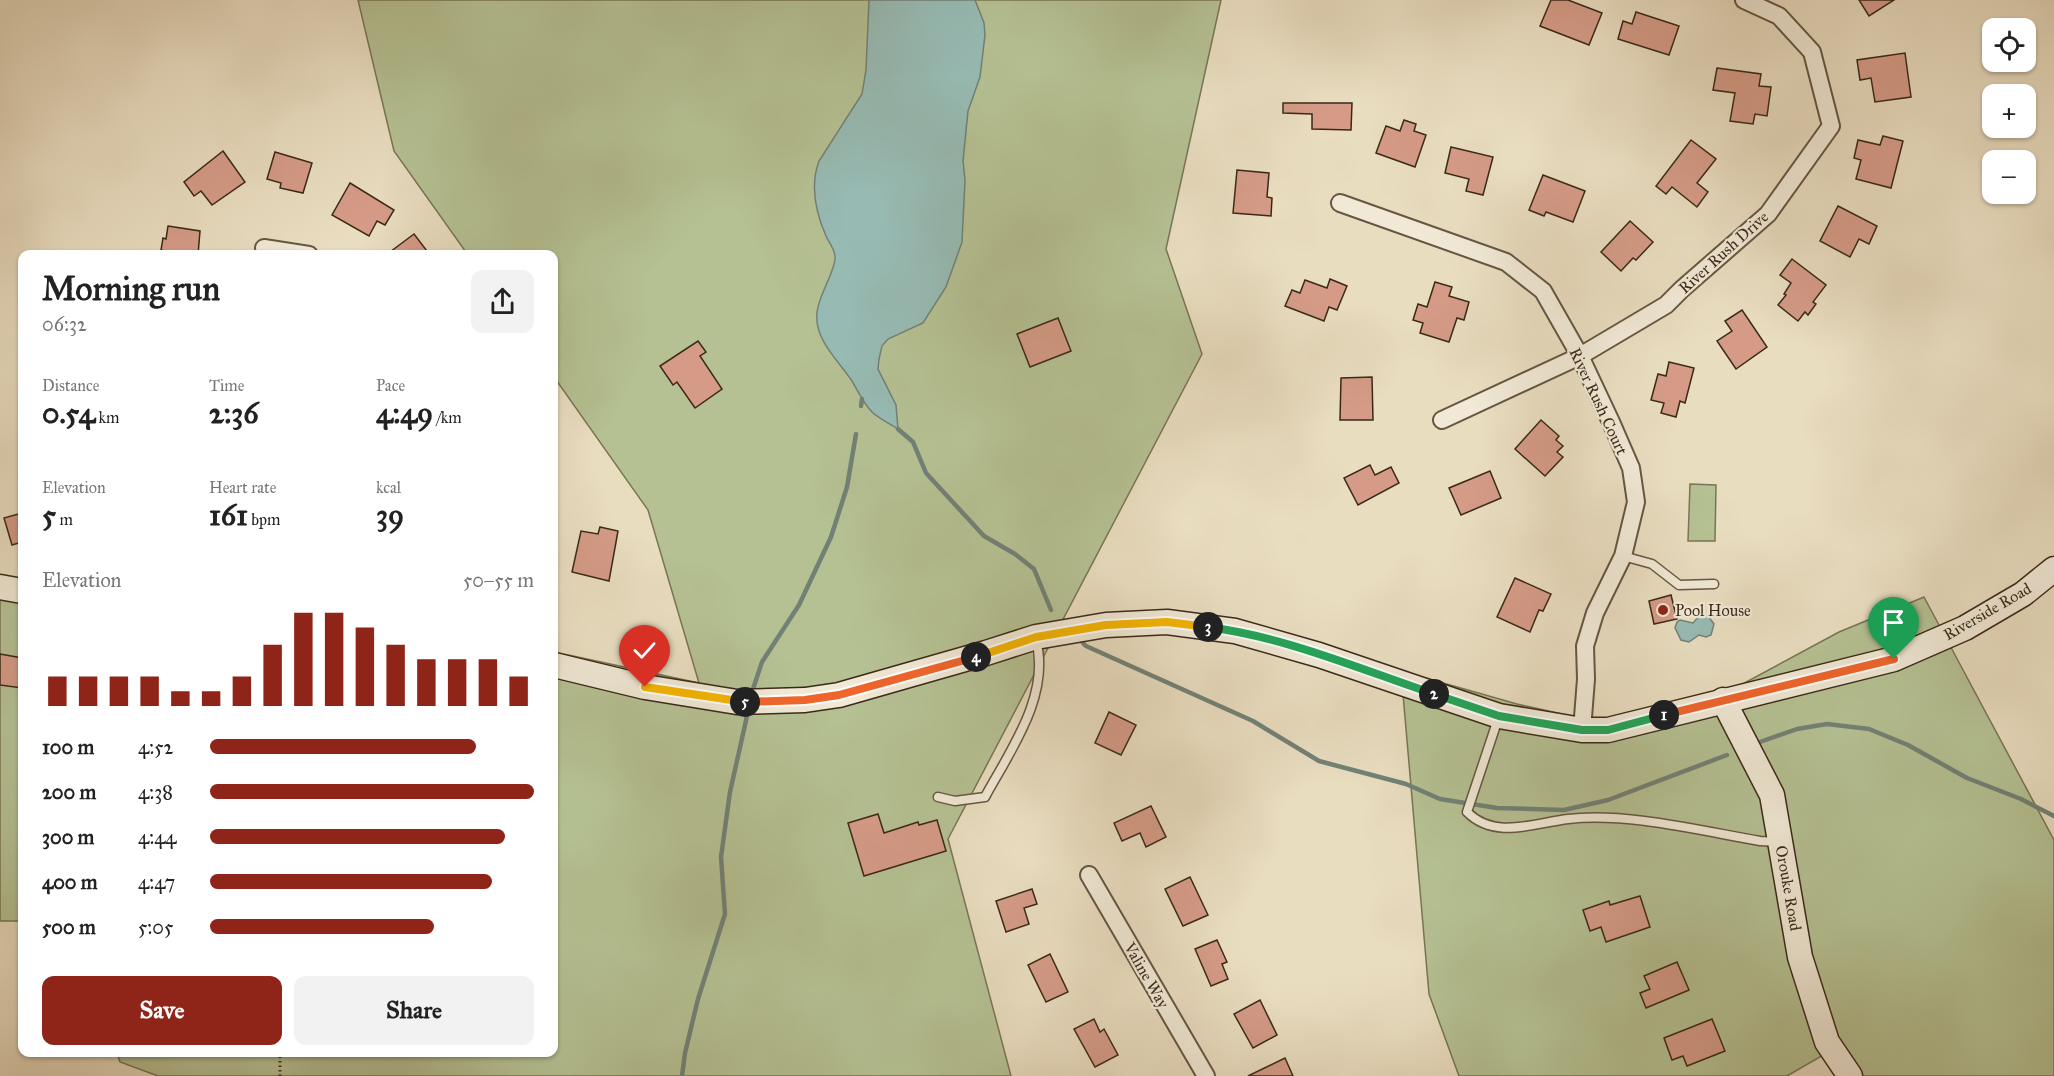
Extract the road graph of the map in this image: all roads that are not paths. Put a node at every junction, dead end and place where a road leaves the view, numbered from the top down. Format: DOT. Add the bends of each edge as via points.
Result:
graph roads {
  1 [pos="1744,0"];
  2 [pos="1340,203"];
  3 [pos="264,248"];
  4 [pos="277,250"];
  5 [pos="1580,356"];
  6 [pos="1442,420"];
  7 [pos="1623,556"];
  8 [pos="2054,569"];
  9 [pos="1714,584"];
  10 [pos="0,587"];
  11 [pos="18,590"];
  12 [pos="1036,637"];
  13 [pos="558,666"];
  14 [pos="1723,700"];
  15 [pos="1499,716"];
  16 [pos="1582,730"];
  17 [pos="938,797"];
  18 [pos="1781,842"];
  19 [pos="1089,875"];
  20 [pos="1206,1076"];
  21 [pos="1850,1076"];
  1 -- 5 [label="street, River Rush Drive" via="1779,16 1812,52 1831,126 1768,214 1666,305"];
  2 -- 5 [label="street, River Rush Court" via="1506,262 1543,291"];
  3 -- 4 [label="street"];
  5 -- 6 [label="street, River Rush Drive"];
  5 -- 7 [label="street, River Rush Court" via="1631,468 1636,502"];
  7 -- 9 [label="lane" via="1652,564 1679,585"];
  7 -- 16 [label="street, River Rush Court" via="1585,646"];
  8 -- 14 [label="street, Riverside Road" via="2023,594 1965,628 1894,659"];
  10 -- 11 [label="street"];
  12 -- 13 [label="street, Riverside Road" via="839,695 805,700 737,702 645,687"];
  12 -- 15 [label="street, Riverside Road" via="1106,625 1167,622 1235,631"];
  12 -- 17 [label="lane" via="1040,655 1032,701 1021,732 984,796 955,801"];
  14 -- 16 [label="street, Riverside Road" via="1608,730"];
  14 -- 18 [label="street, Orouke Road" via="1772,795"];
  15 -- 16 [label="street, Riverside Road"];
  15 -- 18 [label="lane" via="1467,812 1475,820 1499,828 1523,828 1568,819 1618,818"];
  18 -- 21 [label="street, Orouke Road" via="1800,957 1827,1042"];
  19 -- 20 [label="street, Valine Way"];
}
